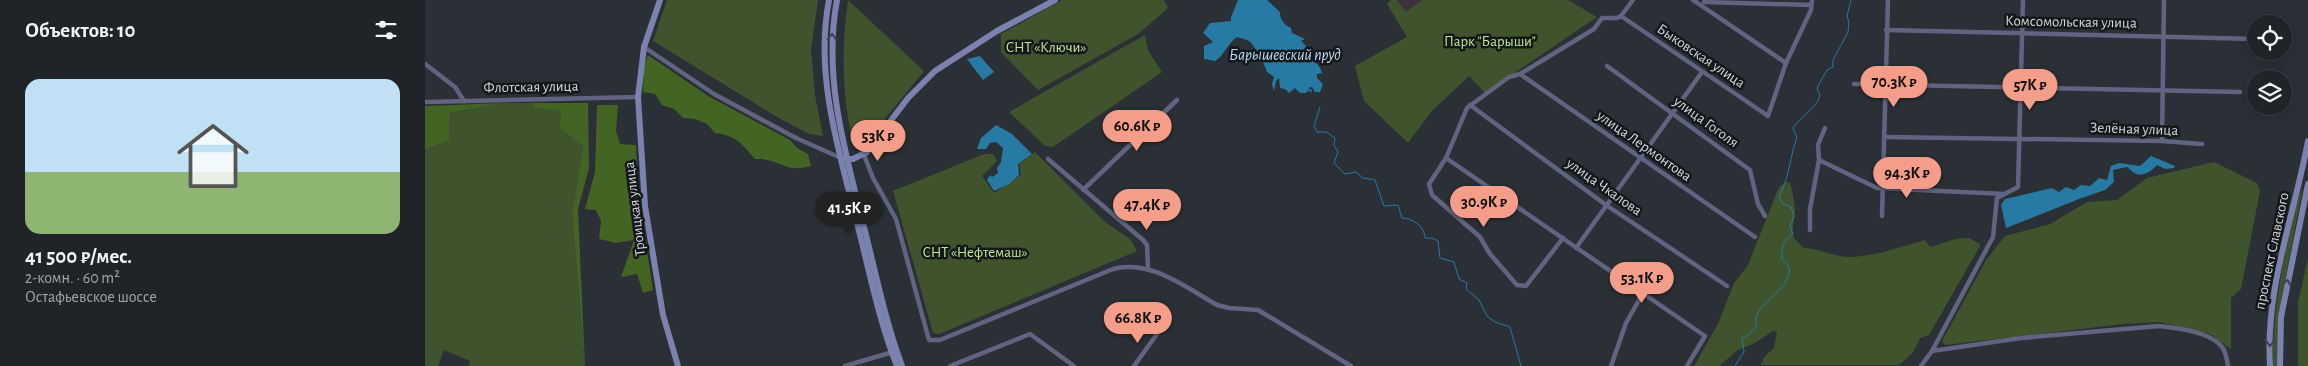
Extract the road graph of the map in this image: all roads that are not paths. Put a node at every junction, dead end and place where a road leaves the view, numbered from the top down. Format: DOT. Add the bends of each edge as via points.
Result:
graph roads {
  1 [pos="660,0"];
  2 [pos="829,0"];
  3 [pos="837,0"];
  4 [pos="1055,0"];
  5 [pos="1633,0"];
  6 [pos="1693,0"];
  7 [pos="1888,0"];
  8 [pos="2023,0"];
  9 [pos="2164,0"];
  10 [pos="1811,2"];
  11 [pos="1704,3"];
  12 [pos="1621,16"];
  13 [pos="1886,30"];
  14 [pos="2022,34"];
  15 [pos="2164,37"];
  16 [pos="2247,39"];
  17 [pos="643,47"];
  18 [pos="1786,63"];
  19 [pos="425,64"];
  20 [pos="1607,66"];
  21 [pos="1702,72"];
  22 [pos="1520,74"];
  23 [pos="1854,84"];
  24 [pos="1884,86"];
  25 [pos="2021,87"];
  26 [pos="2164,89"];
  27 [pos="2240,92"];
  28 [pos="638,97"];
  29 [pos="1177,100"];
  30 [pos="464,101"];
  31 [pos="425,102"];
  32 [pos="1470,105"];
  33 [pos="1673,114"];
  34 [pos="1825,128"];
  35 [pos="1885,137"];
  36 [pos="2019,139"];
  37 [pos="2162,141"];
  38 [pos="2308,141"];
  39 [pos="838,144"];
  40 [pos="2202,144"];
  41 [pos="825,152"];
  42 [pos="864,155"];
  43 [pos="1446,158"];
  44 [pos="1639,158"];
  45 [pos="845,159"];
  46 [pos="1048,159"];
  47 [pos="1819,160"];
  48 [pos="2308,184"];
  49 [pos="1882,188"];
  50 [pos="1083,190"];
  51 [pos="2006,194"];
  52 [pos="1606,205"];
  53 [pos="1765,216"];
  54 [pos="1883,216"];
  55 [pos="1810,230"];
  56 [pos="1755,236"];
  57 [pos="1563,238"];
  58 [pos="1576,248"];
  59 [pos="1148,268"];
  60 [pos="1727,286"];
  61 [pos="1643,293"];
  62 [pos="1157,334"];
  63 [pos="1932,351"];
  64 [pos="894,352"];
  65 [pos="679,366"];
  66 [pos="846,366"];
  67 [pos="897,366"];
  68 [pos="902,366"];
  69 [pos="950,366"];
  70 [pos="1074,366"];
  71 [pos="1134,366"];
  72 [pos="1351,366"];
  73 [pos="1611,366"];
  74 [pos="1687,366"];
  75 [pos="1921,366"];
  76 [pos="2228,366"];
  77 [pos="2270,366"];
  78 [pos="2281,366"];
  1 -- 17 [label="main road, Троицкая улица"];
  2 -- 39 [label="main road" via="824,48 829,101"];
  45 -- 3 [label="main road, one-way" via="833,74 833,23"];
  4 -- 42 [label="main road" via="997,32 929,76"];
  5 -- 12 [label="street"];
  6 -- 11 [label="street"];
  7 -- 13 [label="street"];
  8 -- 14 [label="street"];
  9 -- 15 [label="street"];
  10 -- 11 [label="street"];
  10 -- 18 [label="street" via="1811,10"];
  11 -- 18 [label="street"];
  12 -- 21 [label="street, Быковская улица"];
  12 -- 22 [label="street" via="1602,18 1594,29"];
  13 -- 14 [label="street, Комсомольская улица"];
  13 -- 24 [label="street"];
  14 -- 15 [label="street, Комсомольская улица"];
  14 -- 25 [label="street"];
  15 -- 16 [label="street, Комсомольская улица"];
  15 -- 26 [label="street"];
  17 -- 28 [label="main road, Троицкая улица"];
  17 -- 41 [label="street" via="713,94"];
  18 -- 21 [label="street, Быковская улица" via="1767,116"];
  19 -- 30 [label="street" via="455,87"];
  20 -- 33 [label="street, улица Гоголя"];
  21 -- 33 [label="street"];
  22 -- 32 [label="street"];
  22 -- 44 [label="street, улица Лермонтова"];
  23 -- 24 [label="street"];
  24 -- 25 [label="street"];
  24 -- 35 [label="street"];
  25 -- 26 [label="street"];
  25 -- 36 [label="street"];
  26 -- 27 [label="street"];
  26 -- 37 [label="street"];
  28 -- 30 [label="street, Флотская улица"];
  28 -- 65 [label="main road, Троицкая улица" via="645,206 663,315"];
  29 -- 50 [label="street"];
  30 -- 31 [label="street, Флотская улица"];
  32 -- 43 [label="street"];
  32 -- 52 [label="street, улица Чкалова"];
  33 -- 44 [label="street"];
  33 -- 53 [label="street, улица Гоголя" via="1750,170 1758,204"];
  34 -- 47 [label="street" via="1818,145"];
  35 -- 36 [label="street, Зелёная улица"];
  35 -- 49 [label="street"];
  36 -- 37 [label="street, Зелёная улица"];
  36 -- 51 [label="street" via="2018,188"];
  37 -- 40 [label="street, Зелёная улица"];
  38 -- 77 [label="main road, проспект Славского, one-way" via="2276,281 2271,316"];
  39 -- 41 [label="street" via="832,151"];
  39 -- 45 [label="main road"];
  41 -- 45 [label="street"];
  42 -- 45 [label="main road"];
  42 -- 59 [label="street" via="896,219 929,340 940,340 1113,270 1135,266"];
  43 -- 57 [label="street"];
  43 -- 57 [label="street" via="1429,184 1432,195 1480,237 1517,286 1526,286"];
  44 -- 52 [label="street"];
  44 -- 56 [label="street, улица Лермонтова"];
  45 -- 64 [label="main road" via="879,313"];
  46 -- 50 [label="street"];
  47 -- 49 [label="street"];
  47 -- 55 [label="street" via="1810,209"];
  78 -- 48 [label="main road, проспект Славского, one-way" via="2281,317"];
  49 -- 51 [label="street"];
  49 -- 54 [label="street"];
  50 -- 59 [label="street" via="1143,240 1147,245"];
  51 -- 63 [label="street" via="1997,198 1993,237"];
  52 -- 58 [label="street"];
  52 -- 60 [label="street, улица Чкалова"];
  57 -- 58 [label="street"];
  58 -- 61 [label="street"];
  59 -- 72 [label="street" via="1217,305 1264,312"];
  61 -- 73 [label="street" via="1626,323"];
  61 -- 74 [label="street" via="1705,336"];
  62 -- 71 [label="street"];
  63 -- 75 [label="street"];
  63 -- 76 [label="street" via="2021,338 2159,326 2181,328 2216,341 2223,348"];
  64 -- 66 [label="street"];
  64 -- 67 [label="main road"];
  64 -- 68 [label="main road"];
  69 -- 70 [label="street" via="1030,334"];
}
